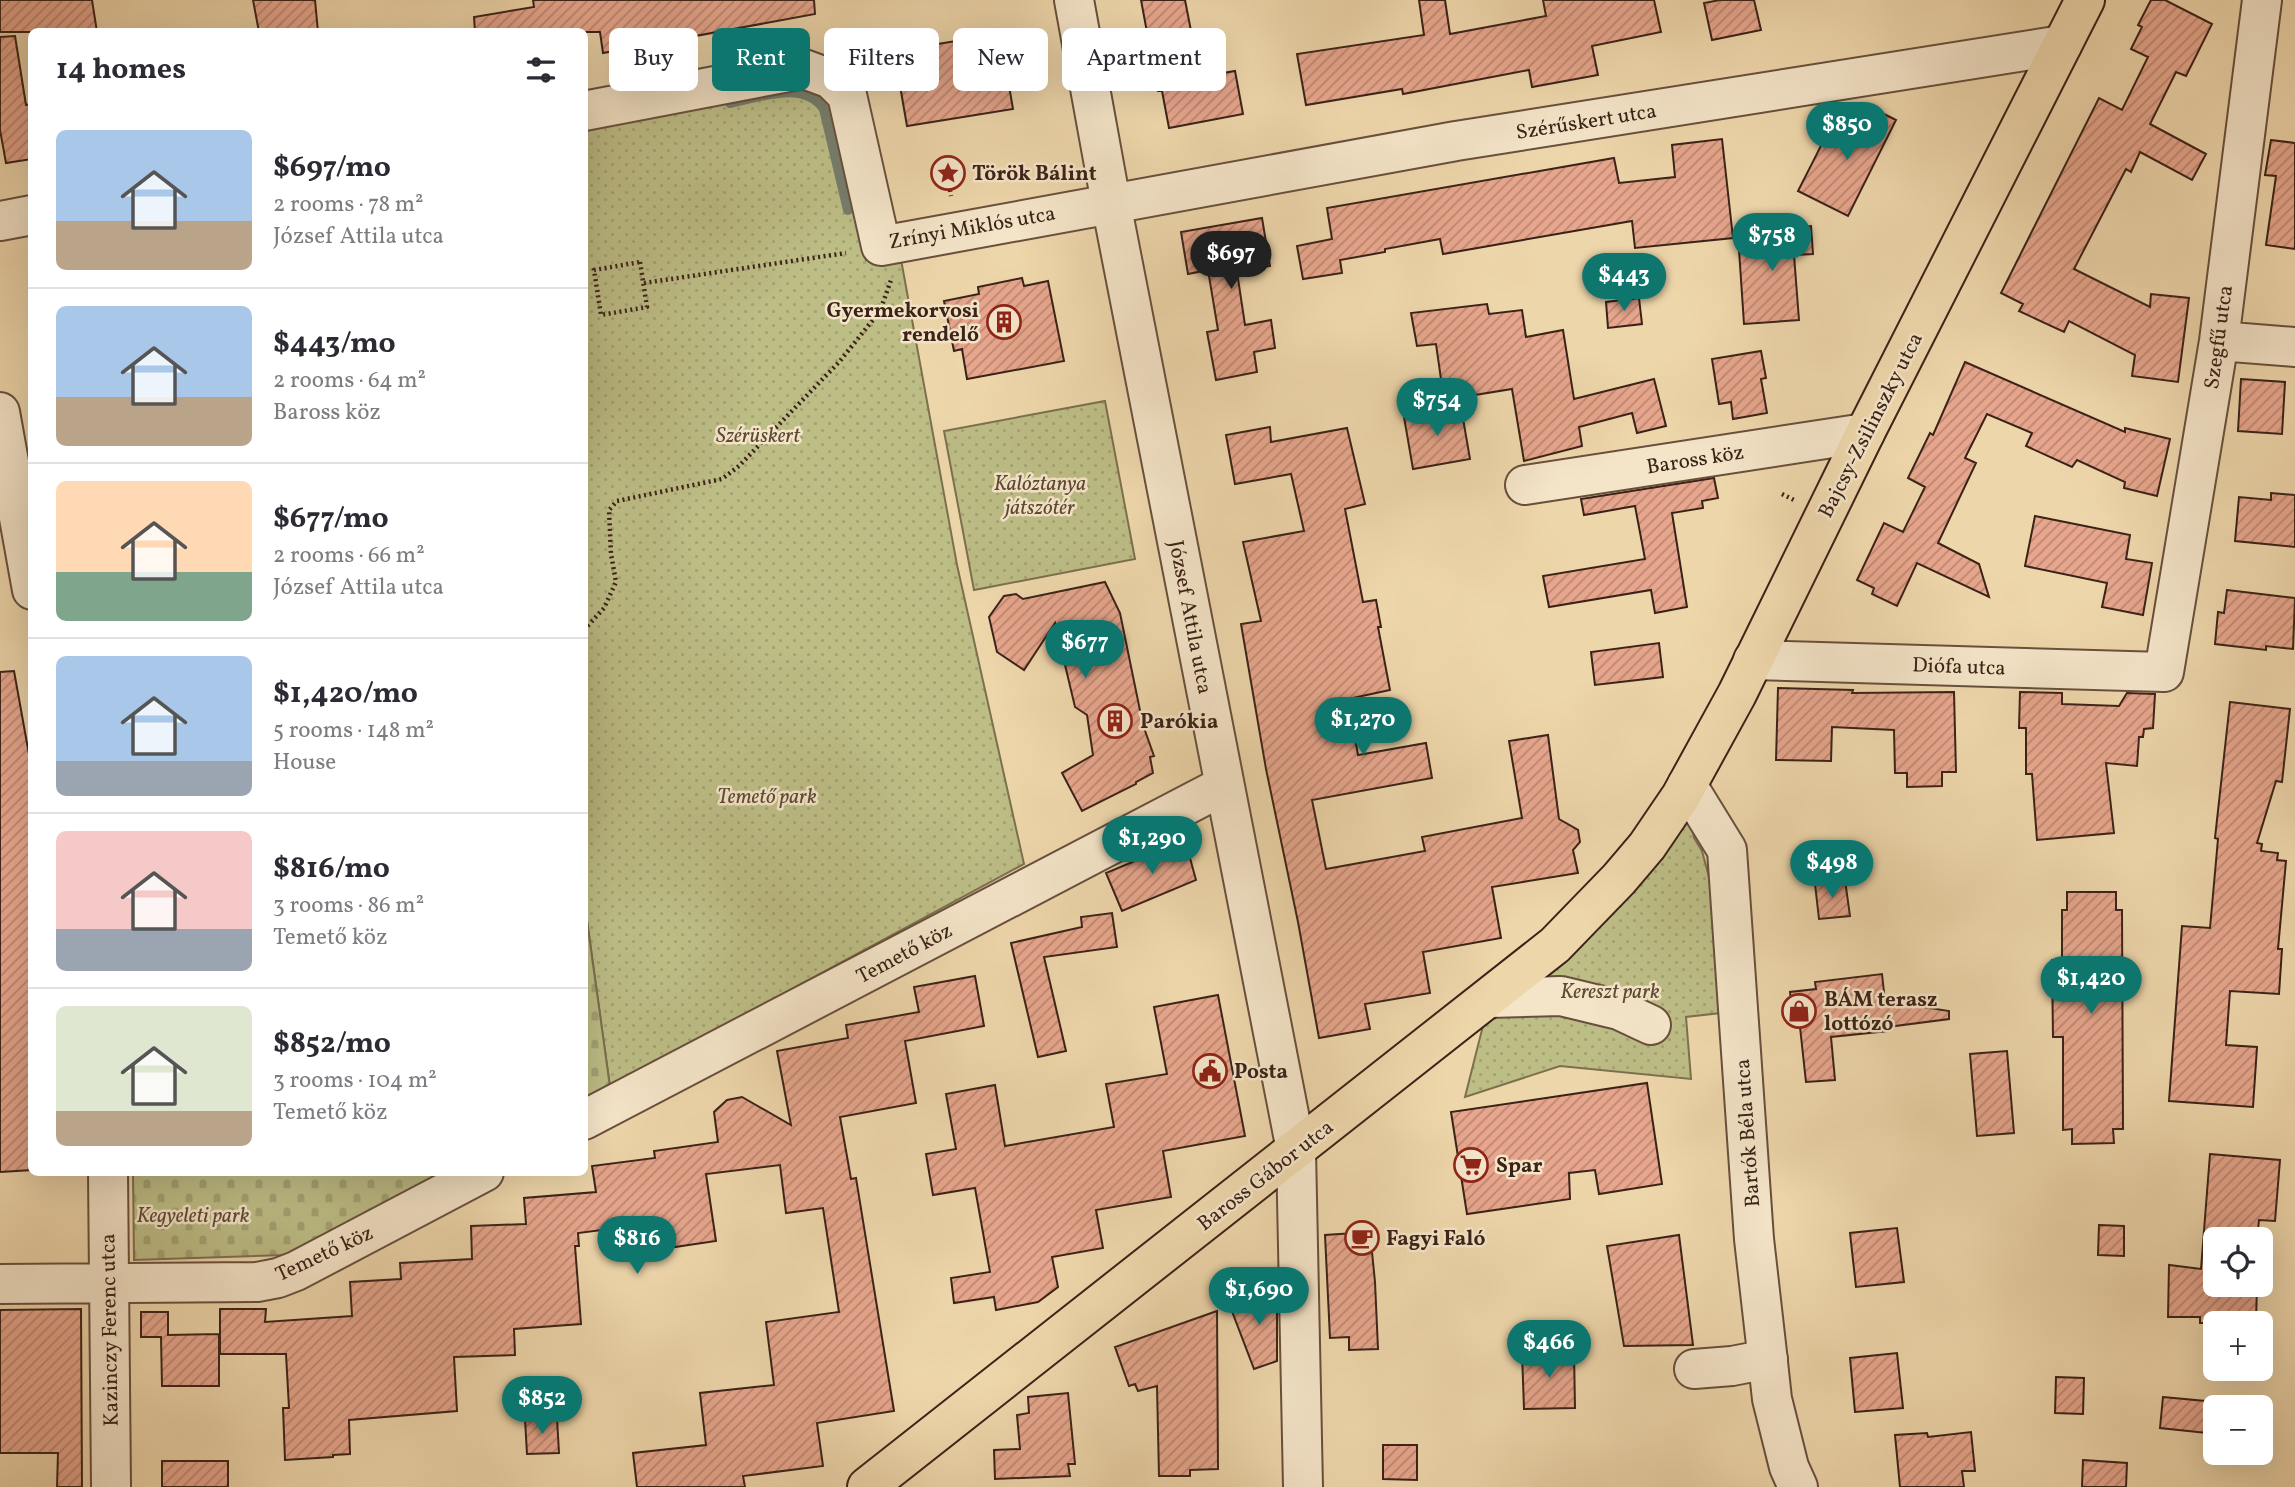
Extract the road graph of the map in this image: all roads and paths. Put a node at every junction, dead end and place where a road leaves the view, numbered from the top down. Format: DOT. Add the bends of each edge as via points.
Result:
graph roads {
  1 [pos="1074,0"];
  2 [pos="2085,0"];
  3 [pos="2262,0"];
  4 [pos="2062,45"];
  5 [pos="588,110"];
  6 [pos="1111,203"];
  7 [pos="28,216"];
  8 [pos="0,221"];
  9 [pos="887,245"];
  10 [pos="644,283"];
  11 [pos="2219,341"];
  12 [pos="2295,347"];
  13 [pos="0,412"];
  14 [pos="1865,433"];
  15 [pos="1525,485"];
  16 [pos="28,568"];
  17 [pos="588,626"];
  18 [pos="1753,660"];
  19 [pos="2164,672"];
  20 [pos="1687,785"];
  21 [pos="1223,786"];
  22 [pos="1647,846"];
  23 [pos="1489,998"];
  24 [pos="1651,1025"];
  25 [pos="588,1118"];
  26 [pos="1296,1150"];
  27 [pos="108,1176"];
  28 [pos="476,1176"];
  29 [pos="0,1284"];
  30 [pos="108,1284"];
  31 [pos="1768,1359"];
  32 [pos="1694,1369"];
  33 [pos="111,1487"];
  34 [pos="867,1487"];
  35 [pos="1303,1487"];
  36 [pos="1798,1487"];
  1 -- 6 [label="street, József Attila utca"];
  2 -- 4 [label="main road, Bajcsy-Zsilinszky utca"];
  3 -- 11 [label="street, Szegfű utca"];
  4 -- 6 [label="street, Szérűskert utca" via="1456,141"];
  4 -- 14 [label="main road, Bajcsy-Zsilinszky utca"];
  5 -- 9 [label="street, Zrínyi Miklós utca" via="804,69 831,79 847,95"];
  6 -- 9 [label="street, Zrínyi Miklós utca"];
  6 -- 21 [label="street, József Attila utca"];
  7 -- 8 [label="street"];
  9 -- 10 [label="path"];
  9 -- 17 [label="path" via="891,282 880,311 813,390 739,466 722,479 617,502 609,510 616,582 604,608"];
  10 -- 10 [label="path" via="640,262 594,270 601,314 648,307"];
  11 -- 12 [label="street"];
  11 -- 19 [label="street, Szegfű utca"];
  13 -- 16 [label="street"];
  14 -- 15 [label="street, Baross köz"];
  14 -- 18 [label="main road, Bajcsy-Zsilinszky utca"];
  18 -- 19 [label="street, Diófa utca"];
  18 -- 20 [label="main road, Bajcsy-Zsilinszky utca"];
  20 -- 22 [label="main road, Bajcsy-Zsilinszky utca"];
  20 -- 31 [label="street, Bartók Béla utca" via="1727,850"];
  21 -- 25 [label="street, Temető köz"];
  21 -- 26 [label="street, József Attila utca"];
  22 -- 23 [label="main road, Baross Gábor utca" via="1555,945"];
  23 -- 24 [label="street" via="1561,996 1619,1010"];
  23 -- 26 [label="main road, Baross Gábor utca"];
  26 -- 34 [label="main road, Baross Gábor utca"];
  26 -- 35 [label="street, József Attila utca"];
  27 -- 30 [label="street, Kazinczy Ferenc utca"];
  28 -- 30 [label="street, Temető köz" via="278,1278"];
  29 -- 30 [label="street, Temető köz"];
  30 -- 33 [label="street, Kazinczy Ferenc utca"];
  31 -- 32 [label="street"];
  31 -- 36 [label="street, Bartók Béla utca" via="1774,1408"];
}
